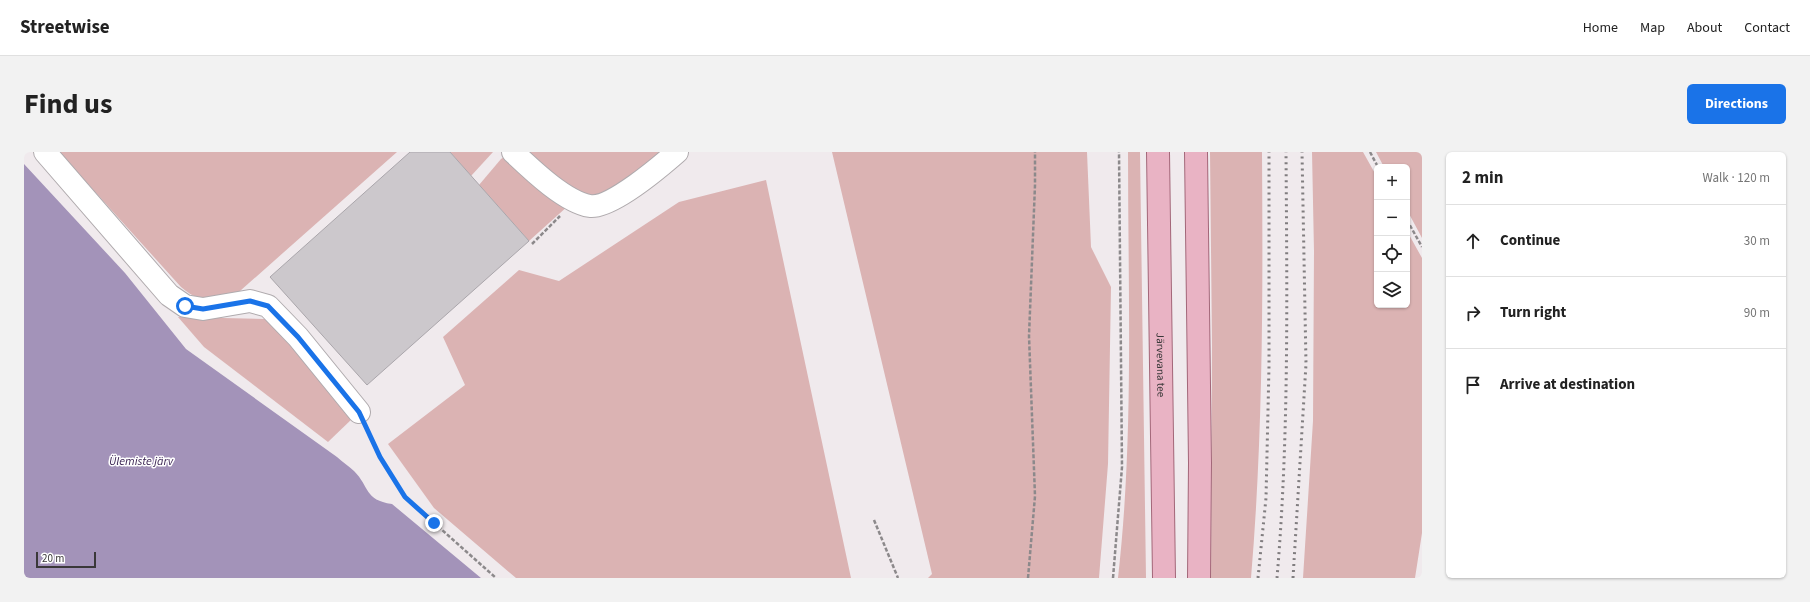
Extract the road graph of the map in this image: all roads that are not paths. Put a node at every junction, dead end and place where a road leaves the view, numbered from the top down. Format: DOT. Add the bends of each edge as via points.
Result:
graph roads {
  1 [pos="45,152"];
  2 [pos="513,152"];
  3 [pos="677,152"];
  4 [pos="1158,152"];
  5 [pos="1196,152"];
  6 [pos="359,412"];
  7 [pos="1164,578"];
  8 [pos="1200,578"];
  1 -- 6 [label="lane" via="170,295 185,306 203,309 250,301 268,306 298,337"];
  2 -- 3 [label="lane" via="539,176 576,202 591,206 608,203 626,192"];
  4 -- 7 [label="main road, Järvevana tee"];
  5 -- 8 [label="main road"];
}
